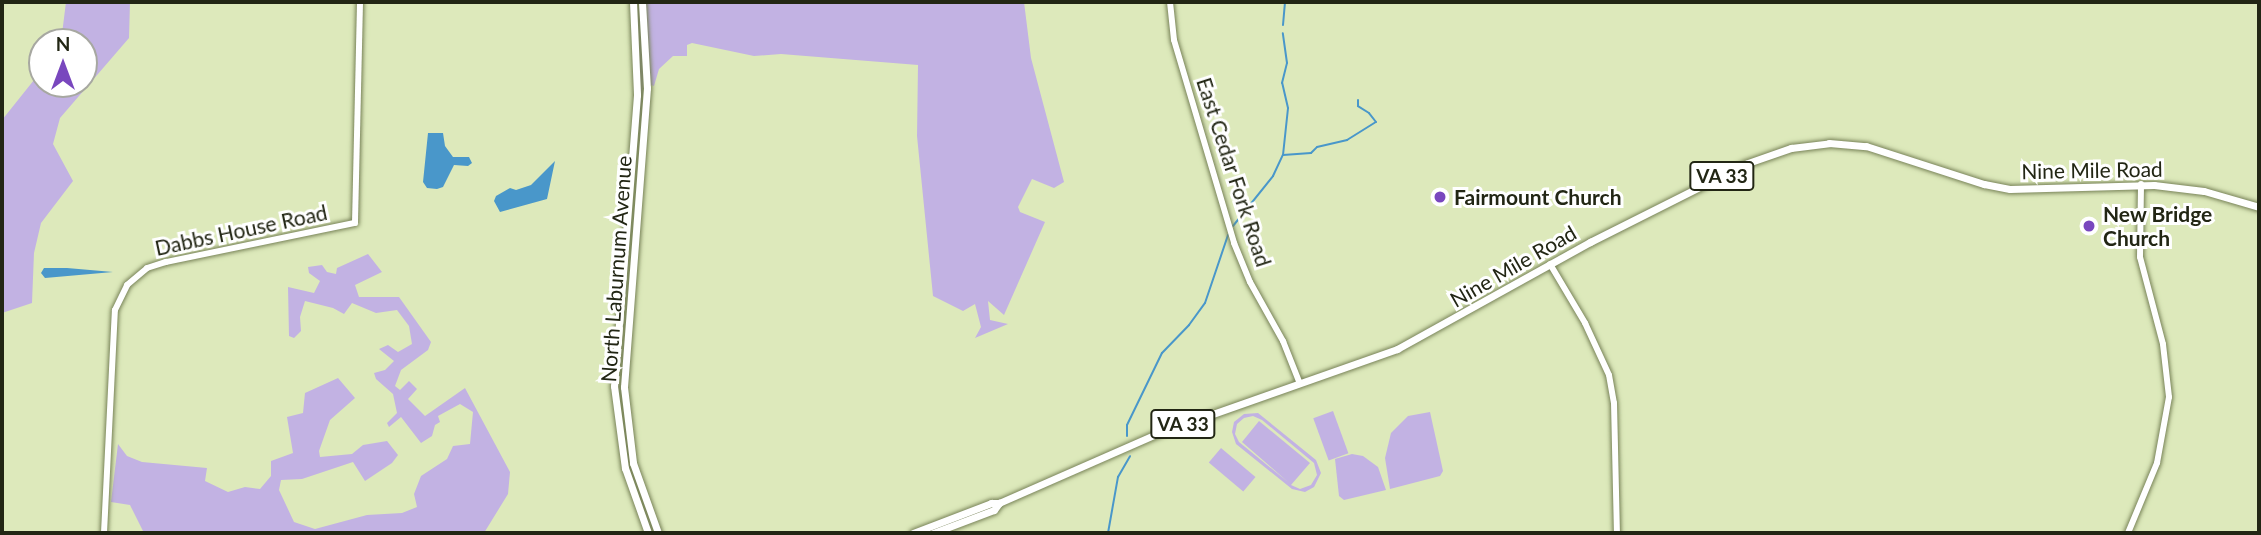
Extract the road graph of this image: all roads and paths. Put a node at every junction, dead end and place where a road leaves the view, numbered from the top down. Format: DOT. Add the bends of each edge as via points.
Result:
graph roads {
  1 [pos="360,2"];
  2 [pos="633,2"];
  3 [pos="642,2"];
  4 [pos="1170,2"];
  5 [pos="2141,184"];
  6 [pos="2259,207"];
  7 [pos="1550,264"];
  8 [pos="1300,384"];
  9 [pos="999,503"];
  10 [pos="104,533"];
  11 [pos="648,533"];
  12 [pos="658,533"];
  13 [pos="913,533"];
  14 [pos="933,533"];
  15 [pos="1617,533"];
  16 [pos="2128,533"];
  1 -- 10 [label="street, Dabbs House Road" via="355,223 157,264 127,285 115,310"];
  2 -- 11 [label="main road, North Laburnum Avenue" via="636,111 614,386 625,468"];
  3 -- 12 [label="main road, North Laburnum Avenue" via="647,96 624,387 633,463"];
  4 -- 8 [label="street, East Cedar Fork Road" via="1174,40 1234,243"];
  5 -- 6 [label="main road, Nine Mile Road / VA 33" via="2189,188"];
  5 -- 7 [label="main road, Nine Mile Road / VA 33" via="2017,190 1884,150 1842,143 1803,145 1745,164"];
  5 -- 16 [label="street" via="2140,257 2163,344 2169,397 2157,463"];
  7 -- 8 [label="main road, Nine Mile Road / VA 33" via="1397,349"];
  7 -- 15 [label="street" via="1609,376 1614,403"];
  8 -- 9 [label="main road, Nine Mile Road / VA 33" via="1156,434"];
  9 -- 13 [label="main road, Nine Mile Road / VA 33"];
  9 -- 14 [label="main road, Nine Mile Road / VA 33" via="994,510"];
}
